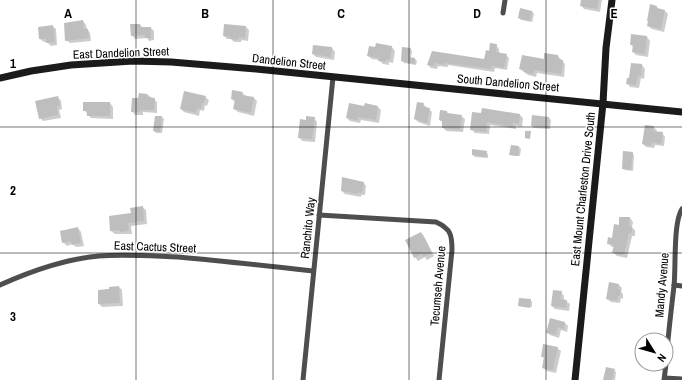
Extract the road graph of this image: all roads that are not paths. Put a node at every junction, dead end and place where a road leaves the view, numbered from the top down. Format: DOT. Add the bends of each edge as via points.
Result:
graph roads {
  1 [pos="505,0"];
  2 [pos="612,0"];
  3 [pos="503,12"];
  4 [pos="243,68"];
  5 [pos="333,77"];
  6 [pos="0,78"];
  7 [pos="603,103"];
  8 [pos="682,112"];
  9 [pos="682,209"];
  10 [pos="319,215"];
  11 [pos="314,271"];
  12 [pos="0,285"];
  13 [pos="674,285"];
  14 [pos="682,286"];
  15 [pos="668,332"];
  16 [pos="665,379"];
  17 [pos="682,379"];
  18 [pos="303,380"];
  19 [pos="439,380"];
  20 [pos="575,380"];
  1 -- 3 [label="street"];
  2 -- 7 [label="street, East Mount Charleston Drive South"];
  4 -- 5 [label="street, Dandelion Street"];
  4 -- 6 [label="street, East Dandelion Street" via="171,62 104,62 71,65"];
  5 -- 7 [label="street, South Dandelion Street"];
  5 -- 10 [label="street, Ranchito Way"];
  7 -- 8 [label="street, South Dandelion Street"];
  7 -- 20 [label="street, East Mount Charleston Drive South"];
  9 -- 13 [label="street, Mandy Avenue" via="678,220"];
  10 -- 11 [label="street, Ranchito Way"];
  10 -- 19 [label="street, Tecumseh Avenue" via="436,222 449,230 452,250"];
  11 -- 12 [label="street, East Cactus Street" via="202,259 114,256 80,259 36,270"];
  11 -- 18 [label="street, Ranchito Way"];
  13 -- 14 [label="street"];
  13 -- 15 [label="street, Mandy Avenue"];
  16 -- 17 [label="street"];
}
